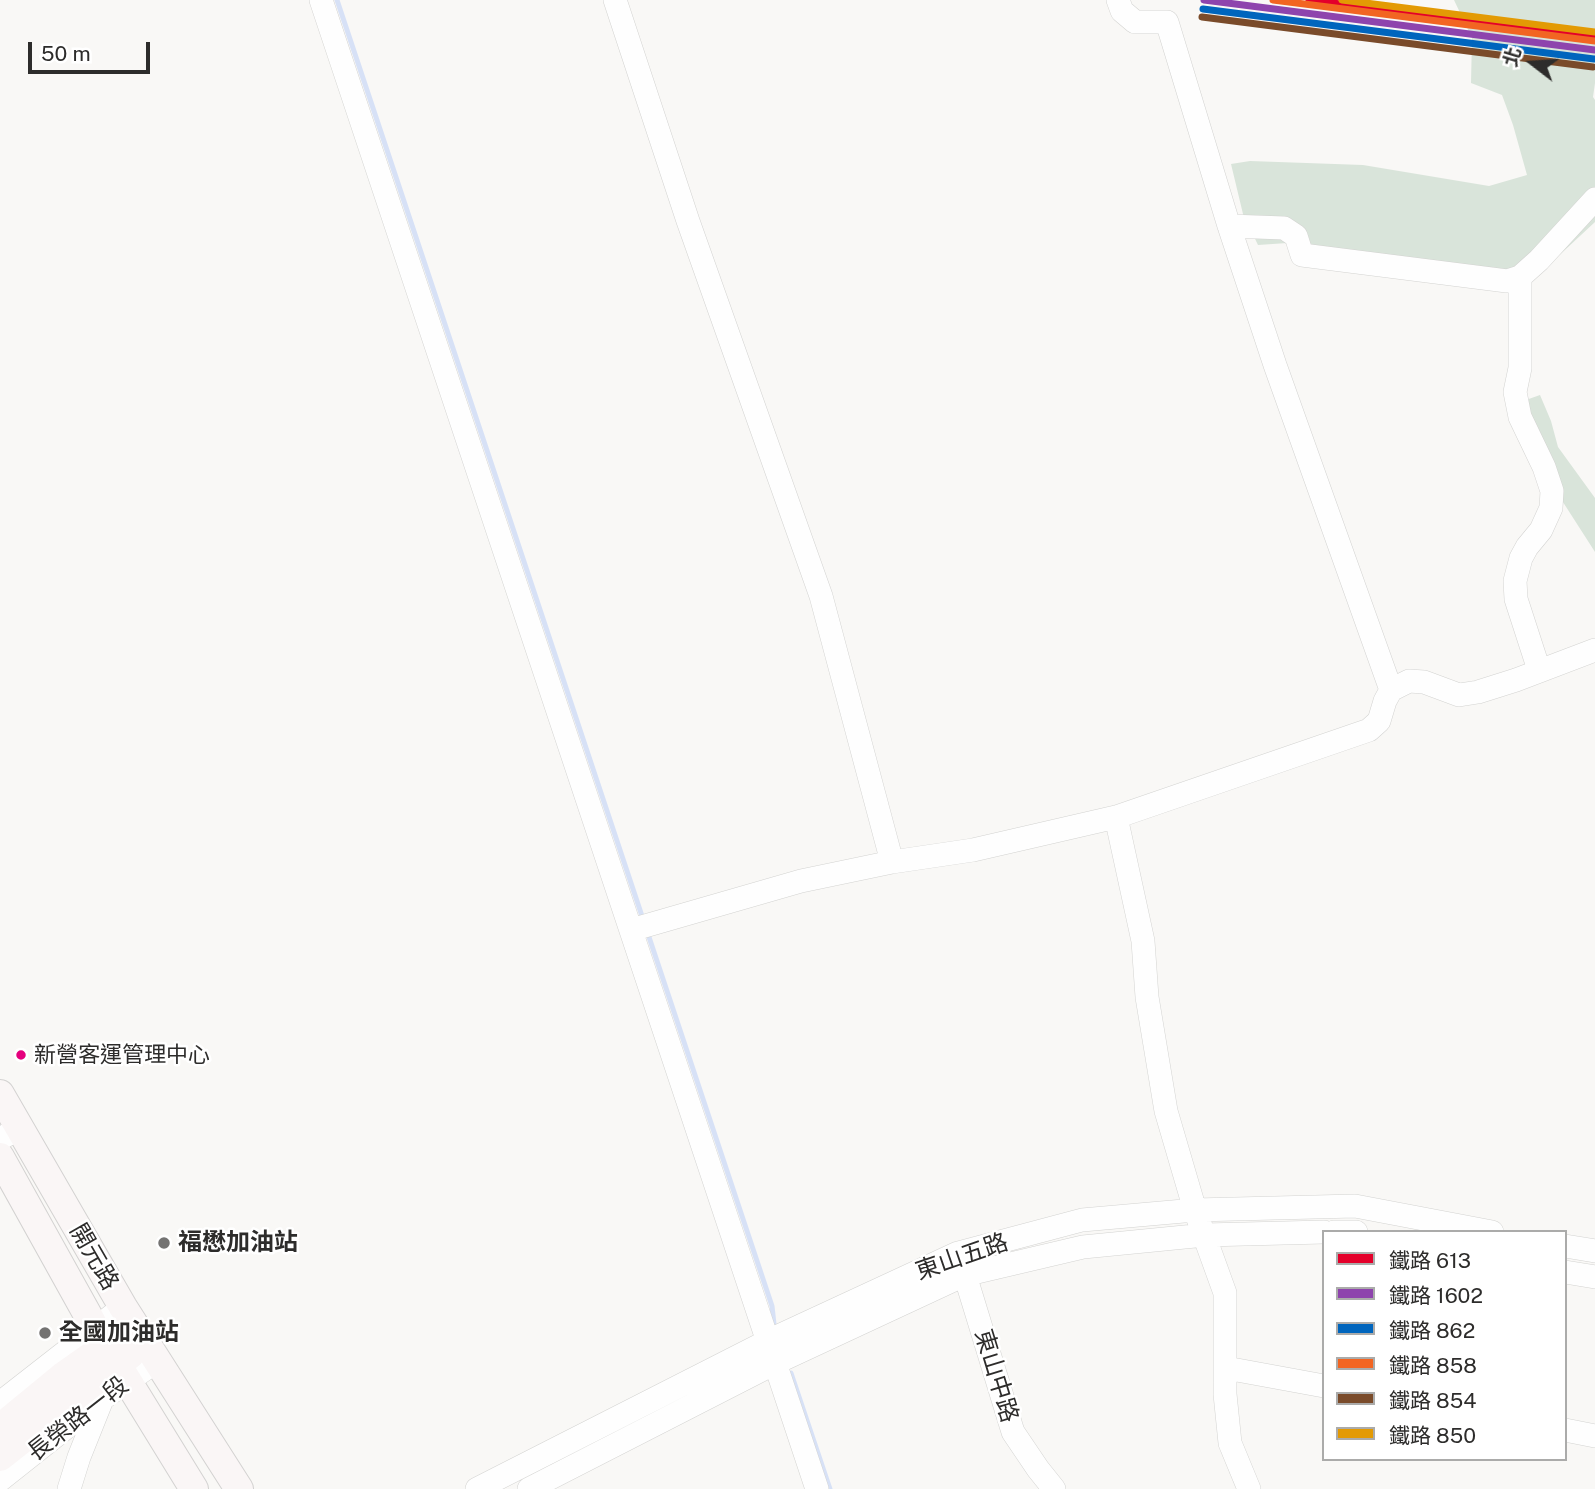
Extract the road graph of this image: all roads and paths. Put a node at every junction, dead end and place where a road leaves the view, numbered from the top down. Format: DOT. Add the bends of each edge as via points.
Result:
graph roads {
  1 [pos="321,0"];
  2 [pos="615,0"];
  3 [pos="1118,0"];
  4 [pos="1595,199"];
  5 [pos="1229,226"];
  6 [pos="1520,276"];
  7 [pos="1595,650"];
  8 [pos="1539,670"];
  9 [pos="1391,690"];
  10 [pos="1116,817"];
  11 [pos="892,862"];
  12 [pos="642,927"];
  13 [pos="0,1094"];
  14 [pos="10,1133"];
  15 [pos="0,1157"];
  16 [pos="1195,1210"];
  17 [pos="1481,1230"];
  18 [pos="1322,1232"];
  19 [pos="1205,1235"];
  20 [pos="1567,1245"];
  21 [pos="1595,1251"];
  22 [pos="961,1264"];
  23 [pos="1567,1272"];
  24 [pos="1595,1277"];
  25 [pos="140,1334"];
  26 [pos="771,1352"];
  27 [pos="111,1355"];
  28 [pos="1226,1368"];
  29 [pos="1322,1386"];
  30 [pos="81,1389"];
  31 [pos="0,1402"];
  32 [pos="0,1427"];
  33 [pos="1567,1430"];
  34 [pos="1595,1436"];
  35 [pos="0,1457"];
  36 [pos="0,1480"];
  37 [pos="69,1489"];
  38 [pos="194,1489"];
  39 [pos="239,1489"];
  40 [pos="477,1489"];
  41 [pos="529,1489"];
  42 [pos="817,1489"];
  43 [pos="1054,1489"];
  44 [pos="1249,1489"];
  1 -- 12 [label="street"];
  2 -- 11 [label="street" via="821,596"];
  3 -- 5 [label="street" via="1122,11 1135,22 1167,22"];
  4 -- 6 [label="street"];
  5 -- 6 [label="street" via="1284,228 1296,236 1302,255 1507,281"];
  5 -- 9 [label="street"];
  6 -- 8 [label="street" via="1516,392 1520,417 1552,491 1551,508 1521,558 1515,581 1516,599"];
  7 -- 8 [label="street"];
  8 -- 9 [label="street" via="1459,695 1424,682 1409,681"];
  9 -- 10 [label="street" via="1379,721 1368,730"];
  10 -- 11 [label="street" via="973,850"];
  10 -- 16 [label="street" via="1143,941 1147,997 1166,1111"];
  11 -- 12 [label="street" via="801,881"];
  12 -- 26 [label="street"];
  13 -- 14 [label="main road, 開元路"];
  14 -- 25 [label="main road, 開元路"];
  15 -- 27 [label="main road, 開元路"];
  16 -- 17 [label="street, 東山五路" via="1355,1206"];
  16 -- 19 [label="street"];
  16 -- 22 [label="street, 東山五路" via="1082,1220"];
  18 -- 19 [label="street, 東山五路"];
  19 -- 22 [label="street, 東山五路"];
  19 -- 28 [label="street" via="1225,1293"];
  20 -- 21 [label="street"];
  22 -- 26 [label="street, 東山五路"];
  22 -- 43 [label="street, 東山中路" via="1013,1432"];
  23 -- 24 [label="street"];
  25 -- 27 [label="main road, 長榮路一段"];
  25 -- 27 [label="street, 長榮路一段"];
  25 -- 39 [label="main road, 開元路"];
  26 -- 40 [label="street, 東山五路"];
  26 -- 41 [label="street, 東山五路"];
  26 -- 42 [label="street"];
  27 -- 30 [label="main road, 長榮路一段"];
  27 -- 31 [label="street, 長榮路一段"];
  27 -- 38 [label="main road, 開元路"];
  28 -- 29 [label="street"];
  28 -- 44 [label="street" via="1230,1443"];
  30 -- 32 [label="main road"];
  30 -- 35 [label="main road"];
  30 -- 36 [label="street, 長榮路一段"];
  30 -- 37 [label="street" via="79,1457"];
  33 -- 34 [label="street"];
}
